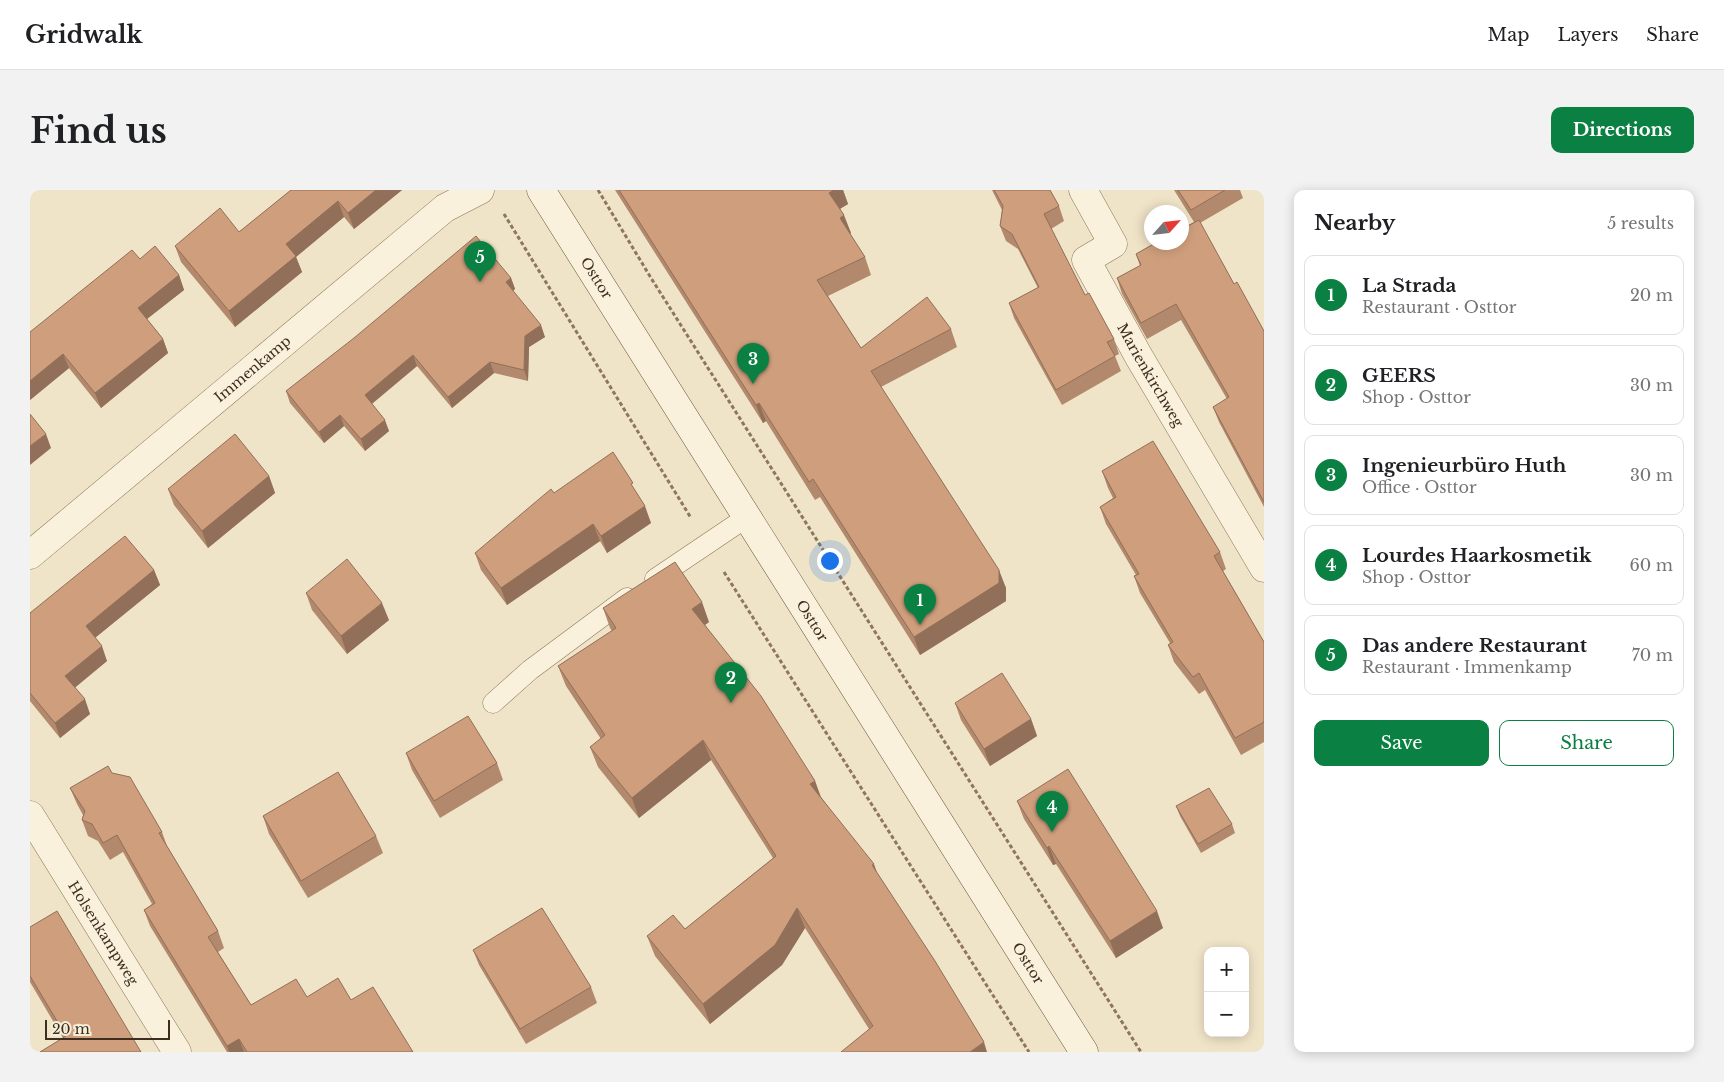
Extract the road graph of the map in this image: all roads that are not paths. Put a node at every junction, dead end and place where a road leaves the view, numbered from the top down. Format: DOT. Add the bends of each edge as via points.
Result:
graph roads {
  1 [pos="540,190"];
  2 [pos="1083,190"];
  3 [pos="490,198"];
  4 [pos="747,517"];
  5 [pos="30,555"];
  6 [pos="1264,568"];
  7 [pos="493,703"];
  8 [pos="30,814"];
  9 [pos="177,1052"];
  10 [pos="1084,1052"];
  1 -- 4 [label="street, Osttor"];
  2 -- 6 [label="street, Marienkirchweg" via="1113,244 1086,260 1139,357"];
  3 -- 5 [label="street, Immenkamp" via="445,208"];
  4 -- 7 [label="lane" via="560,647"];
  4 -- 10 [label="street, Osttor"];
  8 -- 9 [label="street, Holsenkampweg"];
}
